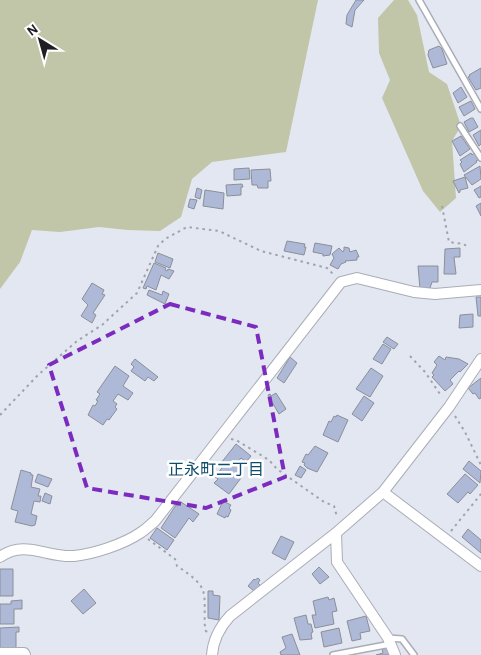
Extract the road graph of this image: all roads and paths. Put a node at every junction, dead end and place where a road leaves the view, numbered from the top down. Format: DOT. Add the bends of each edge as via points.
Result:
graph roads {
  1 [pos="418,0"];
  2 [pos="481,109"];
  3 [pos="460,126"];
  4 [pos="481,158"];
  5 [pos="442,206"];
  6 [pos="466,246"];
  7 [pos="342,282"];
  8 [pos="481,290"];
  9 [pos="481,359"];
  10 [pos="0,415"];
  11 [pos="219,438"];
  12 [pos="383,492"];
  13 [pos="481,494"];
  14 [pos="336,533"];
  15 [pos="140,534"];
  16 [pos="445,539"];
  17 [pos="0,557"];
  18 [pos="481,566"];
  19 [pos="215,641"];
  20 [pos="389,641"];
  21 [pos="0,653"];
  22 [pos="25,655"];
  23 [pos="212,655"];
  24 [pos="333,655"];
  25 [pos="395,655"];
  26 [pos="414,655"];
  1 -- 2 [label="lane"];
  3 -- 4 [label="lane"];
  5 -- 6 [label="path" via="449,242"];
  7 -- 8 [label="street" via="357,278 436,294"];
  7 -- 10 [label="path" via="327,268 260,251 219,231 187,227 158,246 137,293 38,375"];
  7 -- 11 [label="street"];
  9 -- 12 [label="street" via="449,407"];
  11 -- 14 [label="path" via="236,440 334,506"];
  11 -- 15 [label="street" via="155,521"];
  12 -- 14 [label="street"];
  12 -- 16 [label="street"];
  13 -- 16 [label="path"];
  14 -- 19 [label="street" via="230,616 221,626"];
  14 -- 20 [label="street" via="337,562"];
  15 -- 17 [label="street" via="111,547 75,556 50,555 19,548"];
  15 -- 19 [label="path" via="175,559 177,566 196,579 205,591 205,630"];
  16 -- 18 [label="street"];
  19 -- 23 [label="street"];
  20 -- 24 [label="lane"];
  20 -- 25 [label="street"];
  20 -- 26 [label="lane" via="402,640"];
  21 -- 22 [label="street"];
}
